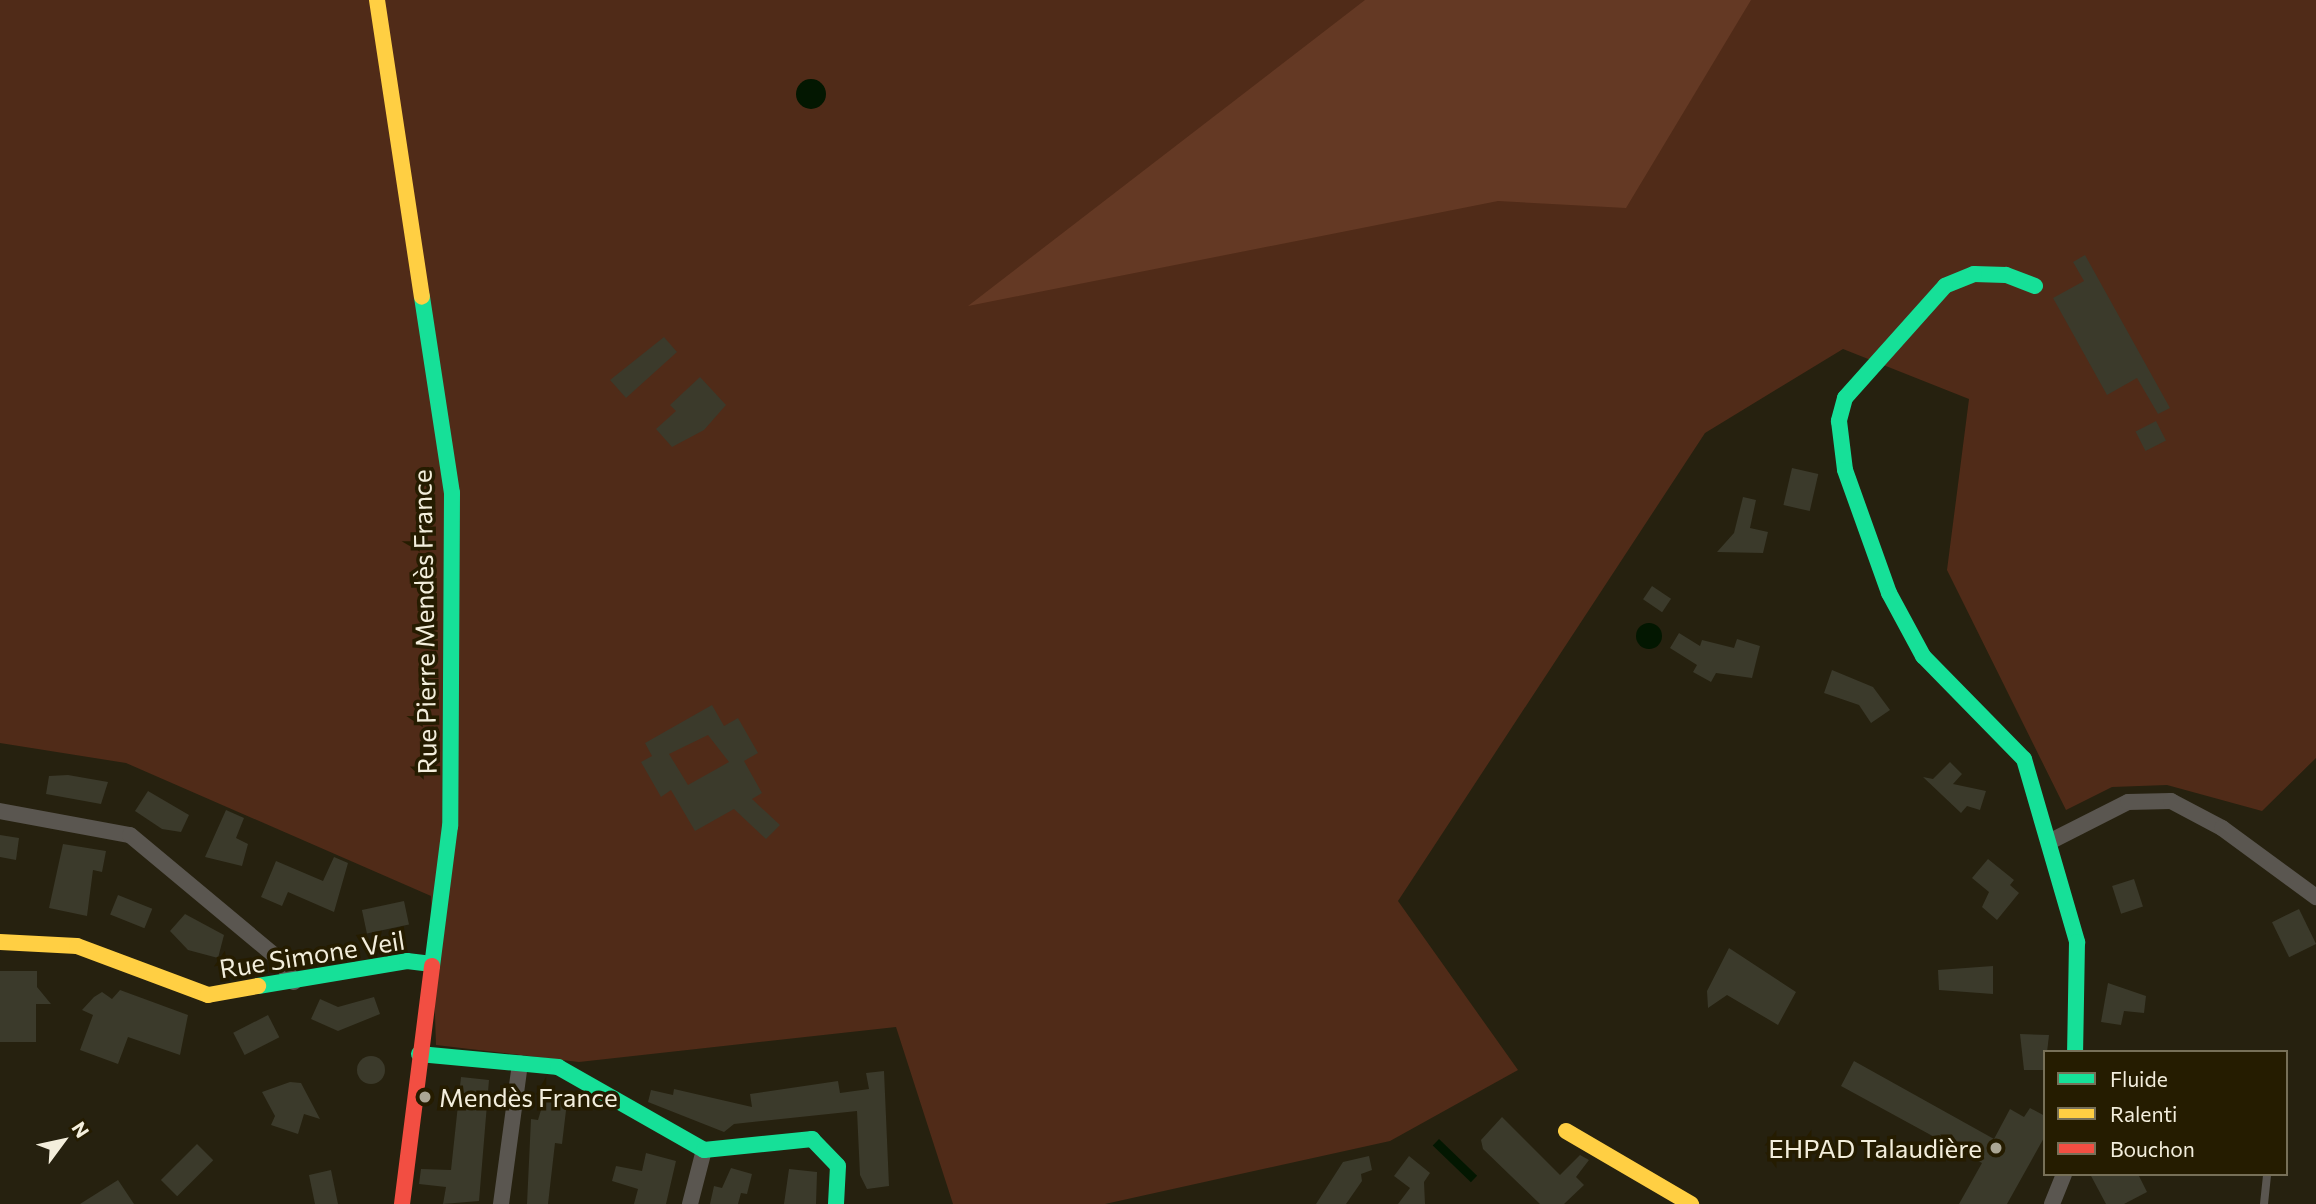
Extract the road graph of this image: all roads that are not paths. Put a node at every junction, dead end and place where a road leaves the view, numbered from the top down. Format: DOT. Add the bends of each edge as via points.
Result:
graph roads {
  1 [pos="377,0"];
  2 [pos="2035,286"];
  3 [pos="0,811"];
  4 [pos="2051,841"];
  5 [pos="2316,897"];
  6 [pos="0,942"];
  7 [pos="430,964"];
  8 [pos="294,982"];
  9 [pos="2075,1050"];
  10 [pos="419,1054"];
  11 [pos="520,1063"];
  12 [pos="1566,1131"];
  13 [pos="704,1150"];
  14 [pos="2063,1176"];
  15 [pos="2267,1176"];
  16 [pos="402,1204"];
  17 [pos="501,1204"];
  18 [pos="690,1204"];
  19 [pos="836,1204"];
  20 [pos="1691,1204"];
  21 [pos="2052,1204"];
  22 [pos="2264,1204"];
  1 -- 7 [label="street, Rue Pierre Mendès France" via="452,493 450,826"];
  2 -- 4 [label="street" via="2006,275 1974,274 1945,286 1845,398 1839,421 1845,470 1889,593 1923,656 2024,759"];
  3 -- 8 [label="street" via="130,835 280,960"];
  4 -- 5 [label="street" via="2128,802 2171,801 2222,828"];
  4 -- 9 [label="street" via="2077,942"];
  6 -- 8 [label="street, Rue Simone Veil" via="77,946 208,995"];
  7 -- 8 [label="street, Rue Simone Veil" via="407,961"];
  7 -- 10 [label="street, Rue Pierre Mendès France"];
  10 -- 11 [label="street"];
  10 -- 16 [label="street, Rue Pierre Mendès France"];
  11 -- 13 [label="street" via="558,1067"];
  11 -- 17 [label="street"];
  12 -- 20 [label="street"];
  13 -- 18 [label="street"];
  13 -- 19 [label="street" via="811,1139 838,1166"];
  14 -- 21 [label="street"];
  15 -- 22 [label="lane"];
}
